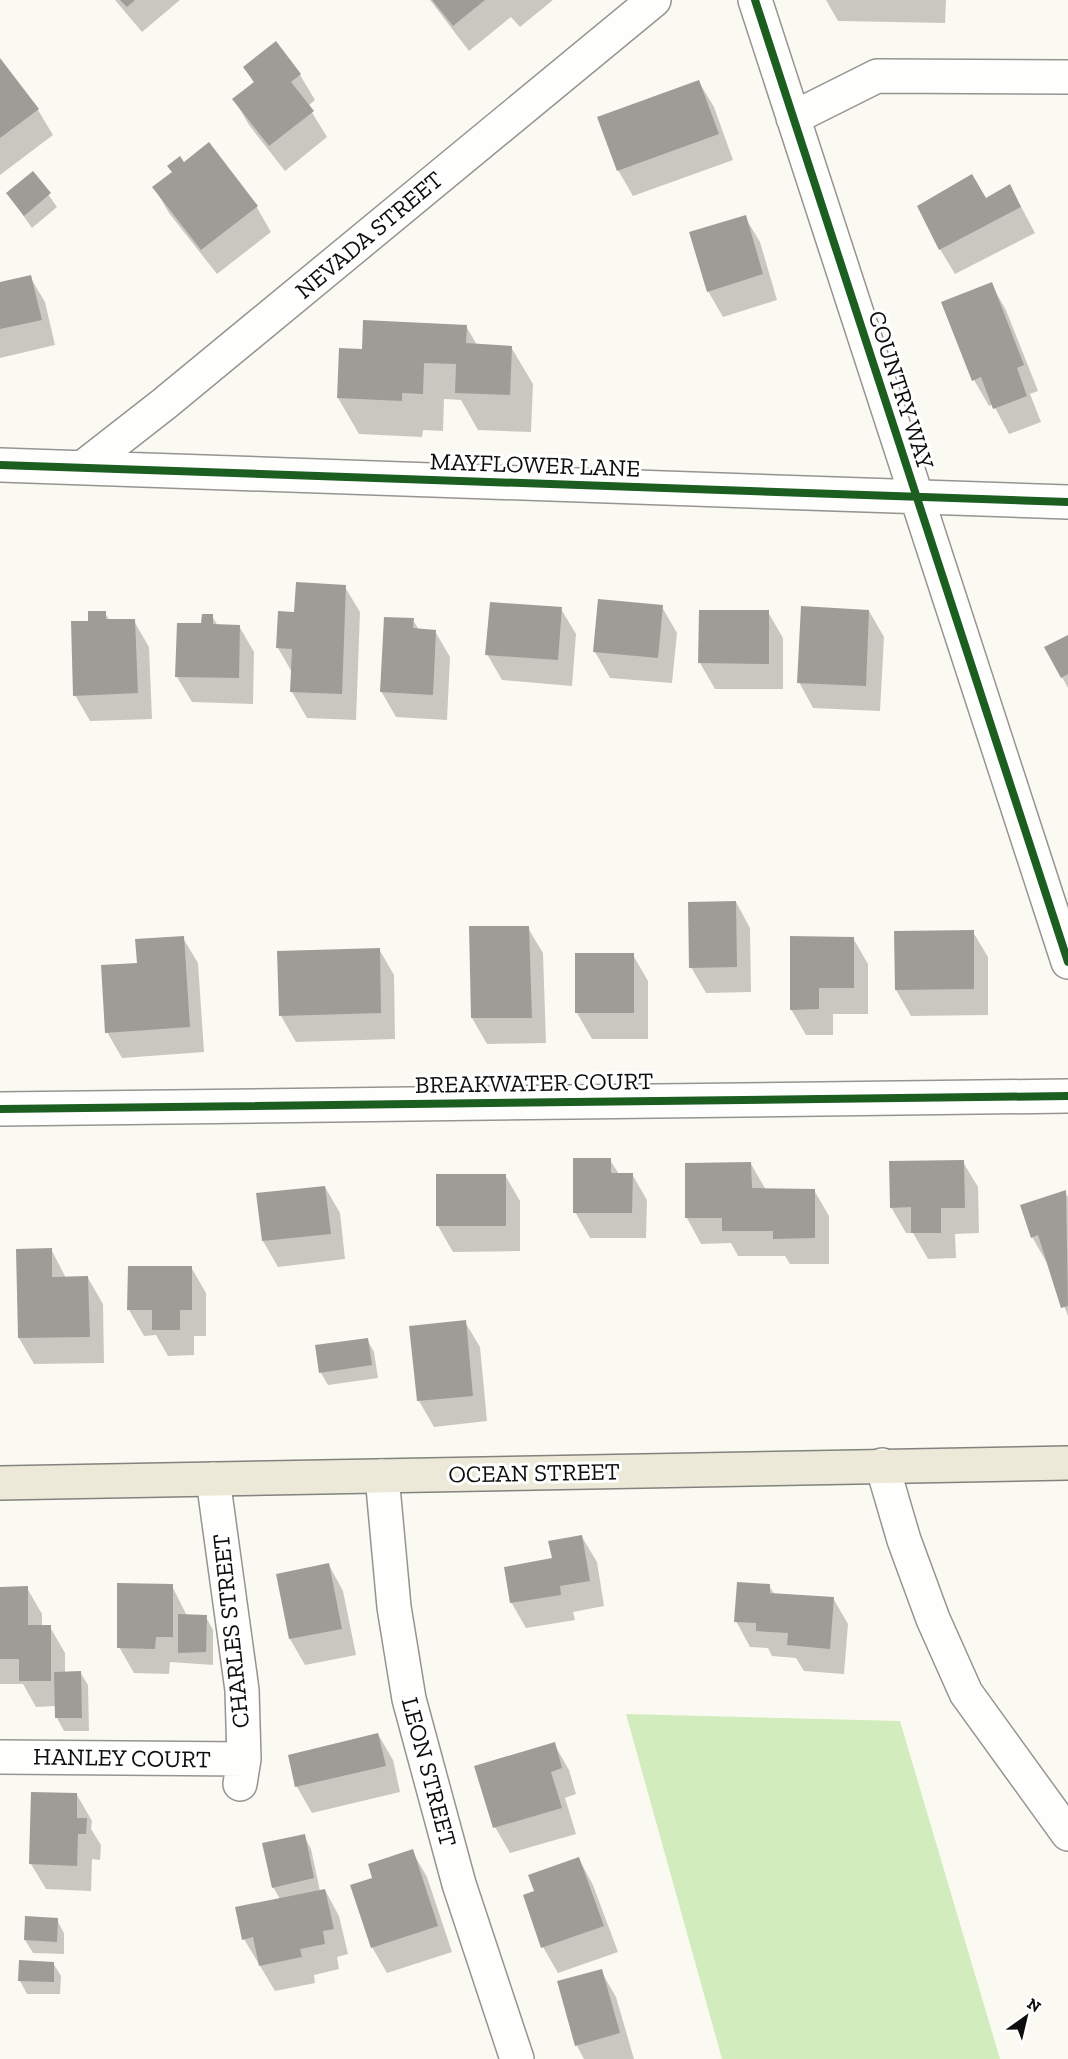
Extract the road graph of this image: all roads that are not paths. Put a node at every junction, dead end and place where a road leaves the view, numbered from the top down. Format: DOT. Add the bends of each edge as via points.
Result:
graph roads {
  1 [pos="654,0"];
  2 [pos="755,0"];
  3 [pos="1068,77"];
  4 [pos="793,118"];
  5 [pos="0,465"];
  6 [pos="82,468"];
  7 [pos="915,498"];
  8 [pos="1068,502"];
  9 [pos="1062,927"];
  10 [pos="1068,962"];
  11 [pos="1068,1096"];
  12 [pos="0,1109"];
  13 [pos="1068,1463"];
  14 [pos="882,1465"];
  15 [pos="382,1476"];
  16 [pos="213,1479"];
  17 [pos="0,1483"];
  18 [pos="0,1757"];
  19 [pos="242,1772"];
  20 [pos="1068,1834"];
  21 [pos="517,2059"];
  1 -- 6 [label="street, NEVADA STREET"];
  2 -- 4 [label="street, COUNTRY WAY"];
  3 -- 4 [label="street" via="878,76"];
  4 -- 7 [label="street, COUNTRY WAY"];
  5 -- 6 [label="street, MAYFLOWER LANE"];
  6 -- 7 [label="street, MAYFLOWER LANE"];
  7 -- 8 [label="street, MAYFLOWER LANE"];
  7 -- 9 [label="street, COUNTRY WAY"];
  9 -- 10 [label="street, COUNTRY WAY"];
  11 -- 12 [label="street, BREAKWATER COURT"];
  13 -- 14 [label="main road, OCEAN STREET"];
  14 -- 15 [label="main road, OCEAN STREET"];
  14 -- 20 [label="street" via="933,1619 966,1693"];
  15 -- 16 [label="main road, OCEAN STREET"];
  15 -- 21 [label="street, LEON STREET" via="394,1607 409,1699 459,1884"];
  16 -- 17 [label="main road, OCEAN STREET"];
  16 -- 19 [label="street, CHARLES STREET" via="242,1690"];
  18 -- 19 [label="street, HANLEY COURT"];
}
